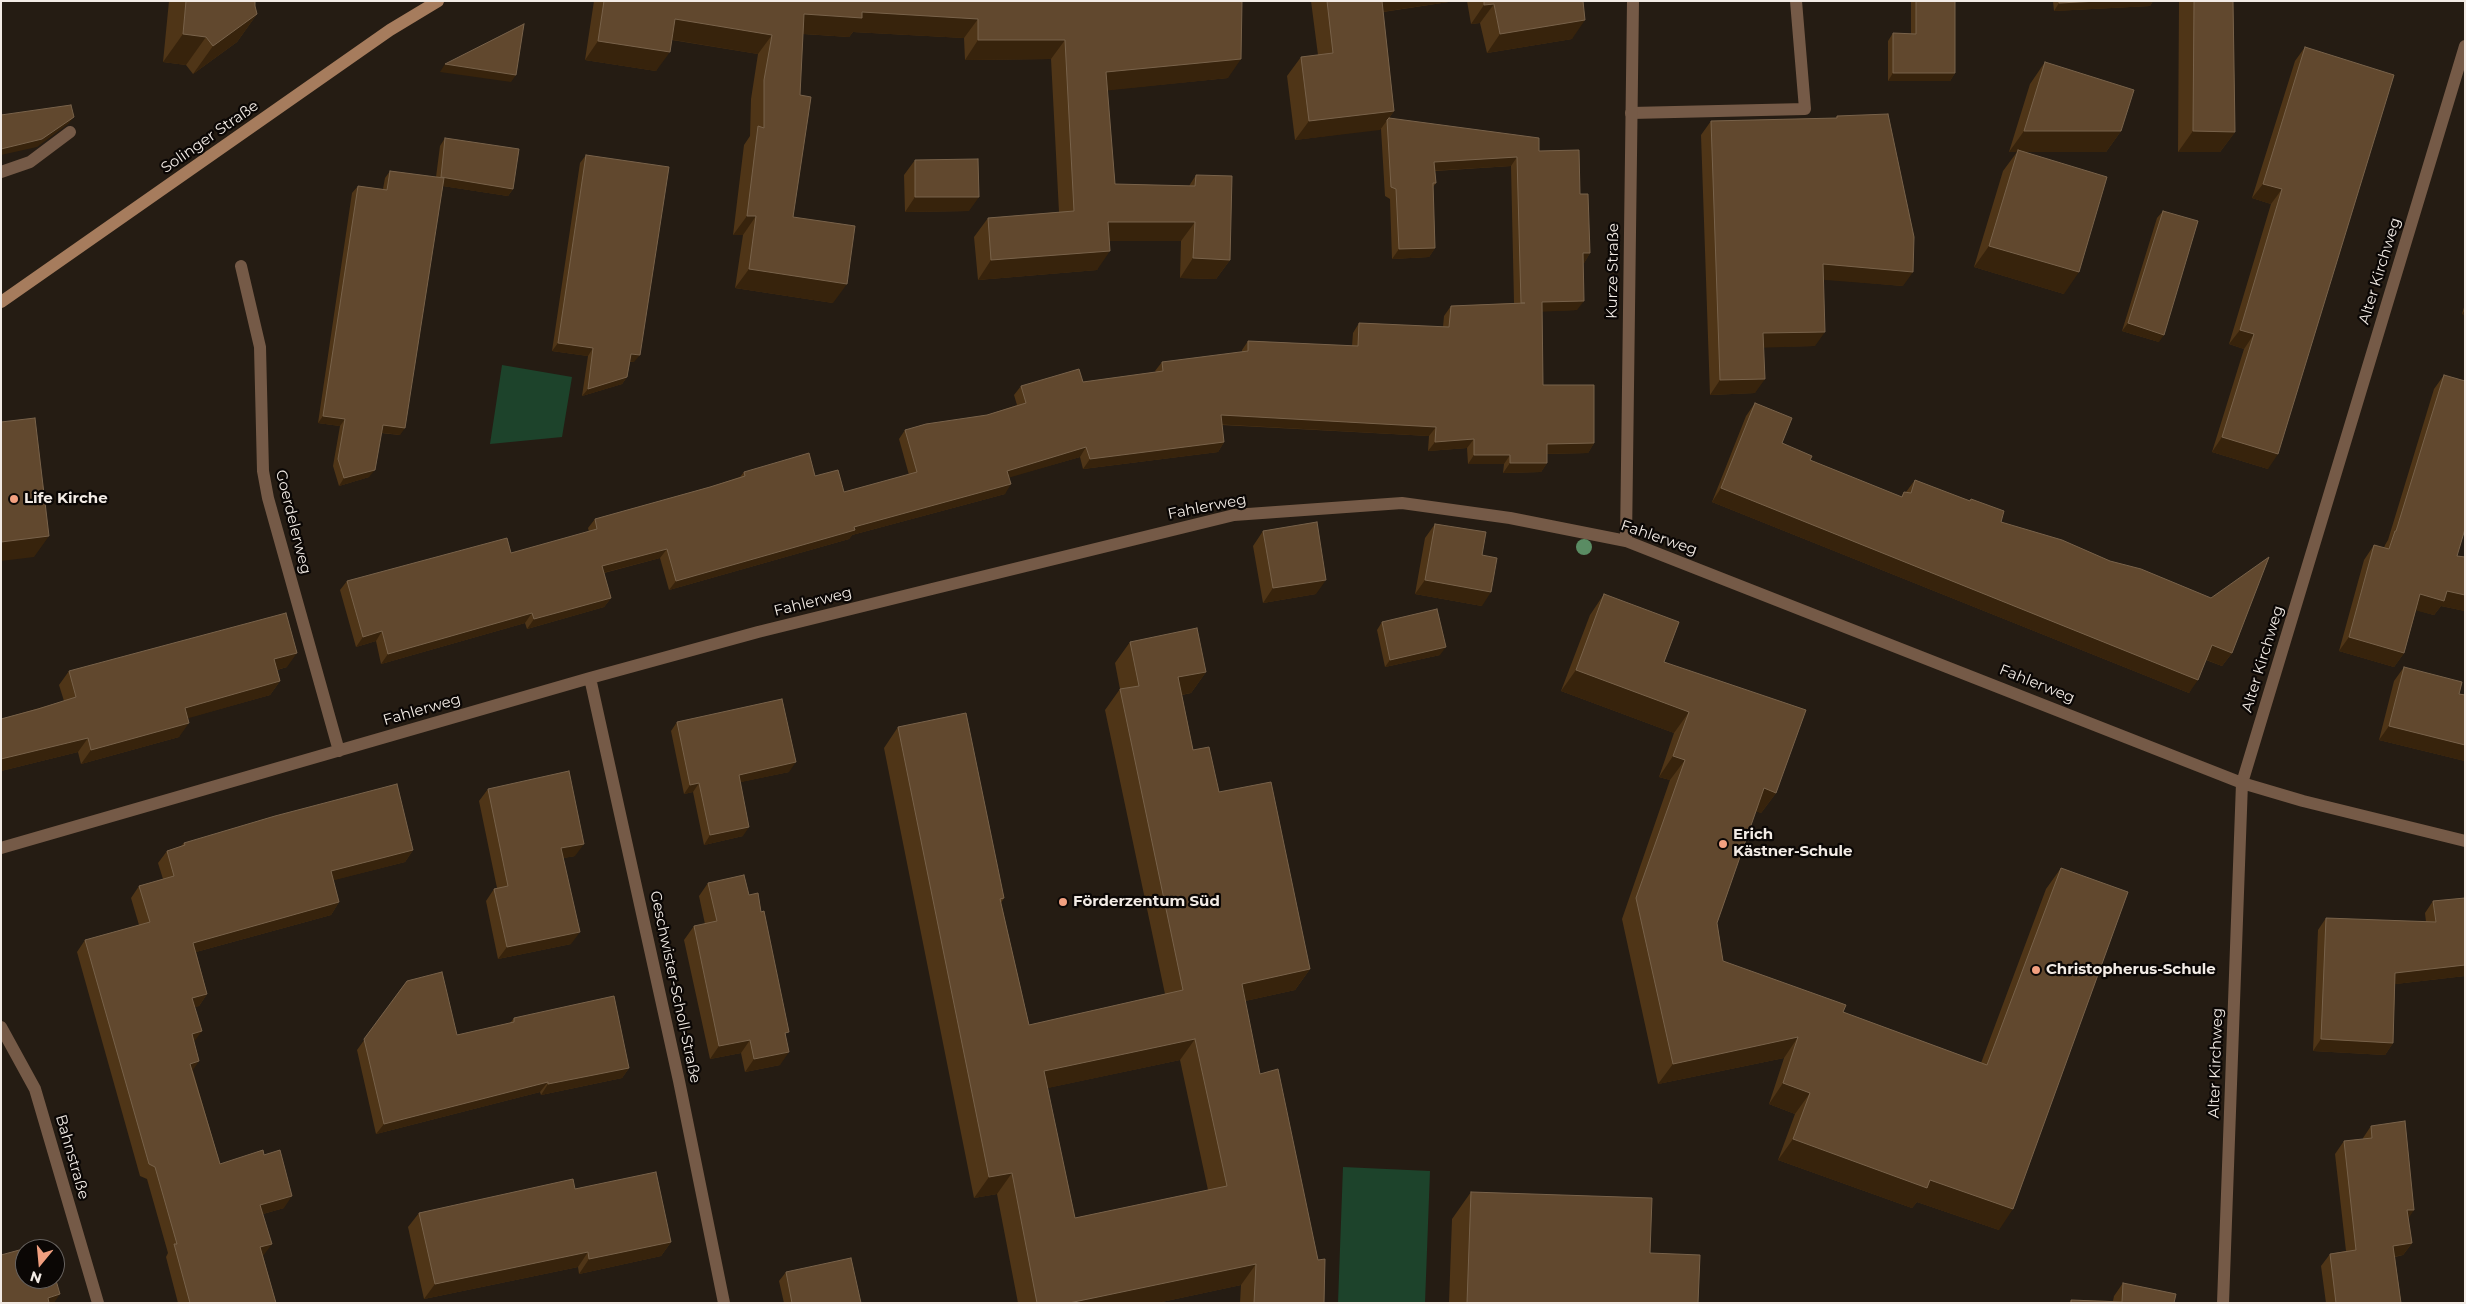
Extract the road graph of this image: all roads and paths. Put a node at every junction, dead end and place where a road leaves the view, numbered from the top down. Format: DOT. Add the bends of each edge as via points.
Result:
graph roads {
  1 [pos="438,1"];
  2 [pos="1633,1"];
  3 [pos="1796,1"];
  4 [pos="2465,46"];
  5 [pos="1631,113"];
  6 [pos="70,132"];
  7 [pos="1,172"];
  8 [pos="241,266"];
  9 [pos="1,302"];
  10 [pos="1626,541"];
  11 [pos="590,678"];
  12 [pos="340,751"];
  13 [pos="2242,783"];
  14 [pos="2465,842"];
  15 [pos="1,848"];
  16 [pos="1,1026"];
  17 [pos="98,1303"];
  18 [pos="724,1303"];
  19 [pos="2223,1303"];
  1 -- 9 [label="main road, Solinger Straße" via="390,30"];
  2 -- 5 [label="street, Kurze Straße"];
  3 -- 5 [label="street" via="1805,109"];
  4 -- 13 [label="street, Alter Kirchweg"];
  5 -- 10 [label="street, Kurze Straße"];
  6 -- 7 [label="street" via="30,162"];
  8 -- 12 [label="street, Goerdelerweg" via="260,347 263,471 268,498"];
  10 -- 11 [label="street, Fahlerweg" via="1510,518 1402,503 1234,515 758,632"];
  10 -- 13 [label="street, Fahlerweg"];
  11 -- 12 [label="street, Fahlerweg"];
  11 -- 18 [label="street, Geschwister-Scholl-Straße" via="679,1081"];
  12 -- 15 [label="street, Fahlerweg"];
  13 -- 14 [label="street, Fahlerweg"];
  13 -- 19 [label="street, Alter Kirchweg"];
  16 -- 17 [label="street, Bahnstraße" via="36,1089"];
}
